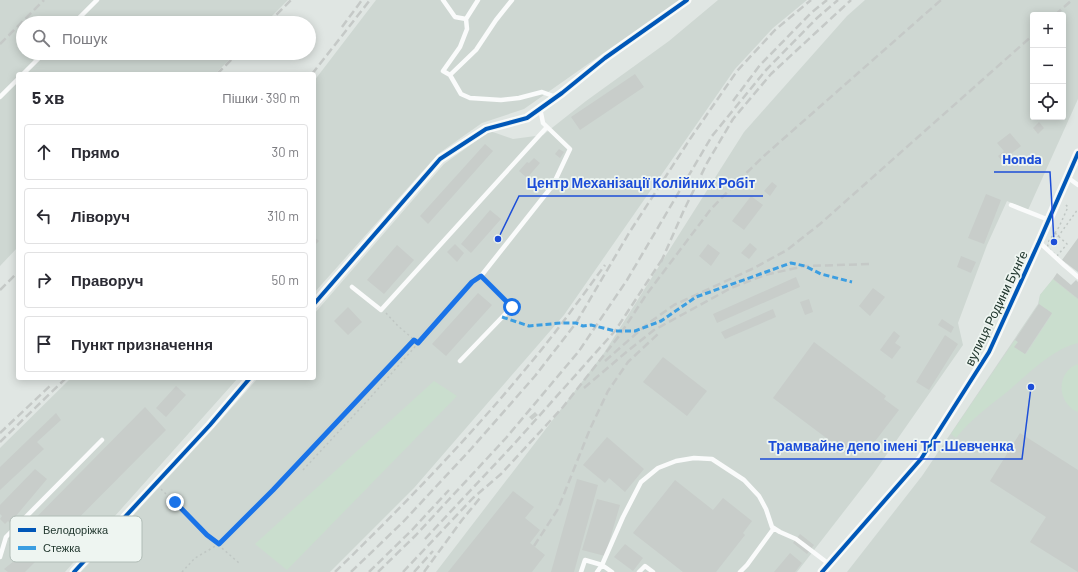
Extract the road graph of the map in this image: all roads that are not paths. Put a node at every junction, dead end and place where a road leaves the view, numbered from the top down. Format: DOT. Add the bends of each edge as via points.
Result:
graph roads {
  1 [pos="97,0"];
  2 [pos="443,0"];
  3 [pos="478,0"];
  4 [pos="512,0"];
  5 [pos="687,0"];
  6 [pos="81,16"];
  7 [pos="466,19"];
  8 [pos="37,60"];
  9 [pos="25,72"];
  10 [pos="450,75"];
  11 [pos="16,81"];
  12 [pos="0,97"];
  13 [pos="556,97"];
  14 [pos="540,108"];
  15 [pos="547,127"];
  16 [pos="1077,158"];
  17 [pos="1067,177"];
  18 [pos="1078,185"];
  19 [pos="1011,205"];
  20 [pos="1048,220"];
  21 [pos="1039,242"];
  22 [pos="1078,277"];
  23 [pos="352,287"];
  24 [pos="316,302"];
  25 [pos="460,361"];
  26 [pos="248,380"];
  27 [pos="102,440"];
  28 [pos="27,516"];
  29 [pos="126,516"];
  30 [pos="774,528"];
  31 [pos="10,533"];
  32 [pos="0,557"];
  33 [pos="83,562"];
  34 [pos="602,564"];
  35 [pos="829,564"];
  36 [pos="74,572"];
  37 [pos="582,572"];
  38 [pos="597,572"];
  39 [pos="612,572"];
  40 [pos="639,572"];
  41 [pos="653,572"];
  42 [pos="740,572"];
  43 [pos="822,572"];
  1 -- 6 [label="lane"];
  2 -- 7 [label="lane" via="455,17"];
  3 -- 7 [label="lane"];
  4 -- 10 [label="lane" via="476,50"];
  5 -- 13 [label="street"];
  7 -- 10 [label="lane" via="468,29 460,47 443,71"];
  8 -- 9 [label="lane"];
  10 -- 13 [label="lane" via="461,94 470,98 501,100 542,92"];
  11 -- 12 [label="lane"];
  13 -- 14 [label="street"];
  14 -- 15 [label="lane" via="543,123"];
  14 -- 24 [label="street" via="527,118 486,129 440,159"];
  15 -- 23 [label="lane" via="381,310"];
  15 -- 25 [label="lane" via="570,149 553,185 481,276 512,307"];
  16 -- 17 [label="street, вулиця Родини Бунґе"];
  17 -- 18 [label="lane"];
  17 -- 20 [label="street, вулиця Родини Бунґе"];
  19 -- 20 [label="lane"];
  20 -- 21 [label="street, вулиця Родини Бунґе"];
  21 -- 22 [label="lane"];
  21 -- 35 [label="street, вулиця Родини Бунґе" via="989,352 921,459"];
  26 -- 29 [label="street"];
  27 -- 28 [label="lane"];
  30 -- 34 [label="lane" via="759,496 744,480 712,459 676,461 658,468 641,482"];
  30 -- 35 [label="lane" via="796,538"];
  30 -- 42 [label="lane"];
  31 -- 32 [label="lane" via="6,537"];
  33 -- 36 [label="street"];
  34 -- 37 [label="lane" via="585,560"];
  34 -- 38 [label="lane"];
  34 -- 39 [label="lane"];
  35 -- 43 [label="street, вулиця Родини Бунґе"];
  40 -- 41 [label="lane" via="645,566"];
}
